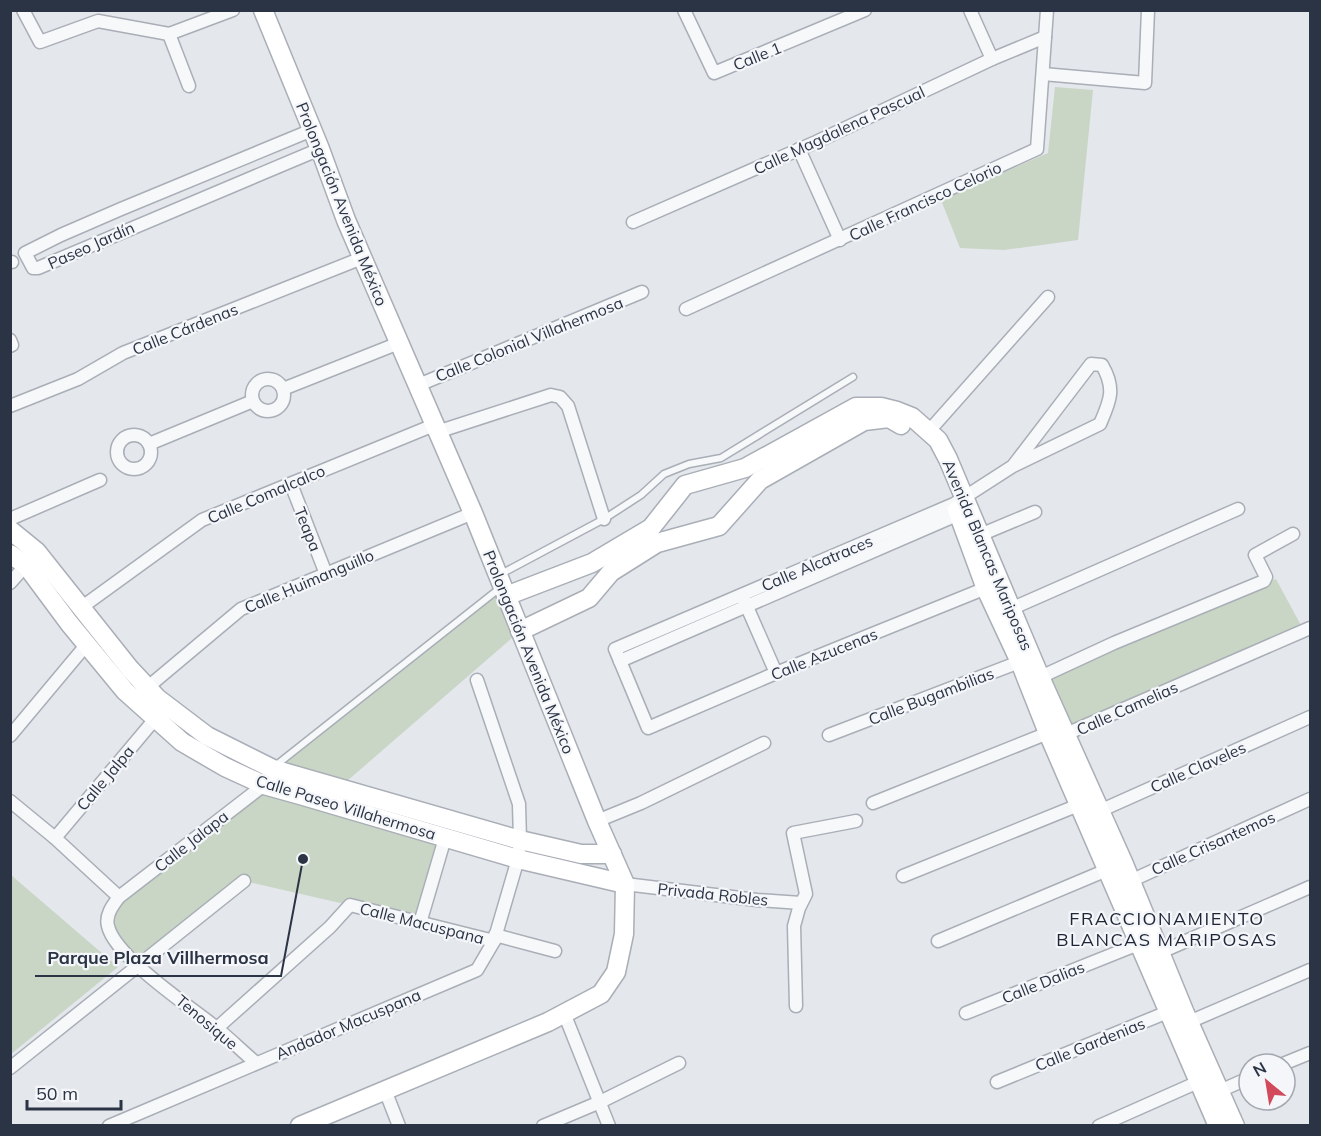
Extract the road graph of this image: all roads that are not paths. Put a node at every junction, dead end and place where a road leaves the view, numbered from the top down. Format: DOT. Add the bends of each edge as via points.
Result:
graph roads {
  1 [pos="23,10"];
  2 [pos="233,10"];
  3 [pos="263,10"];
  4 [pos="684,10"];
  5 [pos="865,10"];
  6 [pos="970,10"];
  7 [pos="1047,10"];
  8 [pos="1148,10"];
  9 [pos="169,33"];
  10 [pos="1045,37"];
  11 [pos="992,59"];
  12 [pos="1043,74"];
  13 [pos="189,86"];
  14 [pos="312,130"];
  15 [pos="320,149"];
  16 [pos="799,149"];
  17 [pos="214,170"];
  18 [pos="172,187"];
  19 [pos="221,190"];
  20 [pos="180,207"];
  21 [pos="121,209"];
  22 [pos="633,222"];
  23 [pos="130,228"];
  24 [pos="61,235"];
  25 [pos="840,240"];
  26 [pos="70,255"];
  27 [pos="362,258"];
  28 [pos="642,292"];
  29 [pos="1048,297"];
  30 [pos="686,309"];
  31 [pos="10,340"];
  32 [pos="399,342"];
  33 [pos="10,345"];
  34 [pos="853,377"];
  35 [pos="416,386"];
  36 [pos="284,388"];
  37 [pos="254,401"];
  38 [pos="10,405"];
  39 [pos="435,428"];
  40 [pos="929,431"];
  41 [pos="149,444"];
  42 [pos="1013,465"];
  43 [pos="100,480"];
  44 [pos="291,484"];
  45 [pos="961,506"];
  46 [pos="1238,509"];
  47 [pos="1035,512"];
  48 [pos="473,513"];
  49 [pos="10,519"];
  50 [pos="604,519"];
  51 [pos="10,530"];
  52 [pos="1293,534"];
  53 [pos="980,536"];
  54 [pos="10,554"];
  55 [pos="26,565"];
  56 [pos="326,574"];
  57 [pos="10,583"];
  58 [pos="993,585"];
  59 [pos="502,586"];
  60 [pos="745,600"];
  61 [pos="82,607"];
  62 [pos="1005,611"];
  63 [pos="1311,628"];
  64 [pos="520,631"];
  65 [pos="87,644"];
  66 [pos="1026,659"];
  67 [pos="776,673"];
  68 [pos="477,680"];
  69 [pos="1034,680"];
  70 [pos="141,694"];
  71 [pos="1311,717"];
  72 [pos="156,718"];
  73 [pos="648,728"];
  74 [pos="1058,733"];
  75 [pos="829,735"];
  76 [pos="10,736"];
  77 [pos="764,743"];
  78 [pos="268,777"];
  79 [pos="303,787"];
  80 [pos="1311,800"];
  81 [pos="10,801"];
  82 [pos="873,803"];
  83 [pos="1090,808"];
  84 [pos="597,821"];
  85 [pos="856,821"];
  86 [pos="54,838"];
  87 [pos="445,838"];
  88 [pos="520,840"];
  89 [pos="612,854"];
  90 [pos="518,859"];
  91 [pos="1116,866"];
  92 [pos="903,876"];
  93 [pos="244,881"];
  94 [pos="625,884"];
  95 [pos="1123,884"];
  96 [pos="1311,887"];
  97 [pos="119,897"];
  98 [pos="801,903"];
  99 [pos="420,923"];
  100 [pos="494,938"];
  101 [pos="938,941"];
  102 [pos="1150,948"];
  103 [pos="555,951"];
  104 [pos="138,966"];
  105 [pos="1311,970"];
  106 [pos="796,1006"];
  107 [pos="564,1013"];
  108 [pos="966,1013"];
  109 [pos="1179,1017"];
  110 [pos="217,1028"];
  111 [pos="1311,1053"];
  112 [pos="1297,1058"];
  113 [pos="256,1063"];
  114 [pos="679,1063"];
  115 [pos="10,1068"];
  116 [pos="1237,1080"];
  117 [pos="997,1082"];
  118 [pos="1210,1086"];
  119 [pos="385,1090"];
  120 [pos="600,1102"];
  121 [pos="109,1125"];
  122 [pos="300,1125"];
  123 [pos="399,1125"];
  124 [pos="543,1125"];
  125 [pos="609,1125"];
  126 [pos="1099,1125"];
  127 [pos="1218,1125"];
  128 [pos="1235,1125"];
  1 -- 9 [label="street" via="40,42 98,21"];
  2 -- 9 [label="street"];
  3 -- 14 [label="street, Prolongación Avenida México"];
  4 -- 5 [label="street, Calle 1" via="714,73"];
  6 -- 11 [label="street"];
  7 -- 10 [label="street, Calle Francisco Celorio"];
  8 -- 12 [label="street" via="1145,83"];
  9 -- 13 [label="street"];
  10 -- 11 [label="street, Calle Magdalena Pascual"];
  10 -- 12 [label="street, Calle Francisco Celorio"];
  11 -- 16 [label="street, Calle Magdalena Pascual"];
  12 -- 25 [label="street, Calle Francisco Celorio" via="1037,149"];
  14 -- 15 [label="street, Prolongación Avenida México"];
  14 -- 17 [label="street, Paseo Jardín"];
  15 -- 19 [label="street, Paseo Jardín"];
  15 -- 27 [label="street, Prolongación Avenida México"];
  16 -- 22 [label="street, Calle Magdalena Pascual"];
  16 -- 25 [label="street"];
  17 -- 18 [label="street, Paseo Jardín"];
  17 -- 19 [label="street"];
  18 -- 20 [label="street"];
  18 -- 21 [label="street, Paseo Jardín"];
  19 -- 20 [label="street, Paseo Jardín"];
  20 -- 23 [label="street, Paseo Jardín"];
  21 -- 23 [label="street"];
  21 -- 24 [label="street, Paseo Jardín"];
  23 -- 26 [label="street, Paseo Jardín"];
  24 -- 26 [label="street"];
  24 -- 26 [label="street, Paseo Jardín" via="25,253 33,268"];
  25 -- 30 [label="street, Calle Francisco Celorio"];
  27 -- 32 [label="street, Prolongación Avenida México"];
  27 -- 38 [label="street, Calle Cárdenas" via="123,353 78,379"];
  28 -- 35 [label="street, Calle Colonial Villahermosa"];
  29 -- 40 [label="street"];
  31 -- 33 [label="street"];
  32 -- 35 [label="street, Prolongación Avenida México"];
  32 -- 36 [label="street"];
  34 -- 50 [label="lane" via="721,458 664,474"];
  35 -- 39 [label="street, Prolongación Avenida México"];
  36 -- 37 [label="street" via="283,403 278,408 264,410"];
  36 -- 37 [label="street" via="273,379 259,381 252,394"];
  37 -- 41 [label="street"];
  39 -- 44 [label="street, Calle Comalcalco"];
  39 -- 48 [label="street, Prolongación Avenida México"];
  39 -- 50 [label="street, Calle Comalcalco" via="551,395 560,397 568,406"];
  40 -- 45 [label="street, Avenida Blancas Mariposas" via="948,459"];
  40 -- 59 [label="street, Avenida Blancas Mariposas" via="897,411 856,407 745,468 685,485 651,528 592,563"];
  42 -- 42 [label="street, Calle Alcatraces" via="1100,424 1110,400 1110,378 1102,365 1091,364"];
  42 -- 45 [label="street, Calle Alcatraces"];
  43 -- 49 [label="street"];
  44 -- 56 [label="street, Teapa"];
  44 -- 61 [label="street, Calle Comalcalco" via="202,520"];
  45 -- 53 [label="street, Avenida Blancas Mariposas"];
  45 -- 58 [label="street, Avenida Blancas Mariposas"];
  45 -- 60 [label="street, Calle Alcatraces"];
  45 -- 64 [label="street, Avenida Blancas Mariposas" via="924,441 889,418 864,421 760,480 720,526 657,543 611,572 588,598"];
  46 -- 62 [label="street"];
  47 -- 53 [label="street"];
  48 -- 56 [label="street, Calle Huimanguillo"];
  48 -- 59 [label="street, Prolongación Avenida México"];
  50 -- 59 [label="lane"];
  51 -- 61 [label="street, Calle Paseo Villahermosa" via="37,552"];
  52 -- 69 [label="street" via="1255,555 1266,577 1264,581"];
  53 -- 58 [label="street, Avenida Blancas Mariposas"];
  54 -- 55 [label="street, Calle Paseo Villahermosa"];
  55 -- 57 [label="street"];
  55 -- 65 [label="street, Calle Paseo Villahermosa"];
  56 -- 70 [label="street, Calle Huimanguillo" via="241,609"];
  58 -- 62 [label="street, Avenida Blancas Mariposas"];
  58 -- 67 [label="street, Calle Azucenas"];
  59 -- 64 [label="street, Prolongación Avenida México"];
  59 -- 78 [label="lane"];
  60 -- 67 [label="street"];
  60 -- 73 [label="street, Calle Alcatraces" via="617,655"];
  61 -- 70 [label="street, Calle Paseo Villahermosa" via="130,669"];
  62 -- 66 [label="street, Avenida Blancas Mariposas"];
  63 -- 74 [label="street, Calle Camelias"];
  64 -- 84 [label="street, Prolongación Avenida México"];
  65 -- 70 [label="street, Calle Paseo Villahermosa" via="125,691"];
  65 -- 76 [label="street"];
  66 -- 69 [label="street, Avenida Blancas Mariposas"];
  66 -- 75 [label="street, Calle Bugambilias"];
  67 -- 73 [label="street, Calle Azucenas"];
  68 -- 88 [label="street, Andador Macuspana" via="519,804"];
  69 -- 74 [label="street, Avenida Blancas Mariposas"];
  70 -- 72 [label="street, Calle Paseo Villahermosa"];
  70 -- 78 [label="street, Calle Paseo Villahermosa" via="157,698"];
  71 -- 83 [label="street, Calle Claveles"];
  72 -- 78 [label="street, Calle Paseo Villahermosa" via="182,742 225,766"];
  72 -- 86 [label="street, Calle Jalpa"];
  74 -- 82 [label="street, Calle Camelias"];
  74 -- 83 [label="street, Avenida Blancas Mariposas"];
  77 -- 84 [label="street"];
  78 -- 79 [label="street, Calle Paseo Villahermosa"];
  78 -- 97 [label="street, Calle Jalapa"];
  79 -- 87 [label="street, Calle Paseo Villahermosa"];
  79 -- 88 [label="street, Calle Paseo Villahermosa"];
  80 -- 95 [label="street, Calle Crisantemos"];
  81 -- 86 [label="street"];
  83 -- 91 [label="street, Avenida Blancas Mariposas"];
  83 -- 92 [label="street, Calle Claveles"];
  84 -- 89 [label="street, Prolongación Avenida México"];
  85 -- 98 [label="street" via="793,833 806,894"];
  86 -- 97 [label="street"];
  87 -- 90 [label="street, Calle Paseo Villahermosa"];
  87 -- 99 [label="street"];
  88 -- 89 [label="street, Calle Paseo Villahermosa" via="581,854"];
  88 -- 90 [label="street, Andador Macuspana"];
  89 -- 94 [label="street, Prolongación Avenida México"];
  90 -- 94 [label="street, Calle Paseo Villahermosa"];
  90 -- 100 [label="street, Andador Macuspana"];
  91 -- 95 [label="street, Avenida Blancas Mariposas"];
  91 -- 101 [label="street"];
  93 -- 104 [label="street"];
  94 -- 98 [label="street, Privada Robles"];
  94 -- 107 [label="street, Prolongación Avenida México" via="624,934 616,972 601,994"];
  95 -- 102 [label="street, Avenida Blancas Mariposas"];
  96 -- 102 [label="street, Calle Dalias"];
  97 -- 104 [label="street, Tenosique" via="107,925 116,943"];
  98 -- 106 [label="street" via="794,926"];
  99 -- 100 [label="street, Calle Macuspana"];
  99 -- 110 [label="street, Calle Macuspana" via="350,905"];
  100 -- 103 [label="street, Calle Macuspana"];
  100 -- 113 [label="street, Andador Macuspana" via="477,970"];
  102 -- 108 [label="street, Calle Dalias"];
  102 -- 109 [label="street, Avenida Blancas Mariposas"];
  104 -- 110 [label="street, Tenosique"];
  104 -- 115 [label="street"];
  105 -- 109 [label="street, Calle Gardenias"];
  107 -- 119 [label="street, Prolongación Avenida México"];
  107 -- 120 [label="street"];
  109 -- 117 [label="street, Calle Gardenias"];
  109 -- 118 [label="street, Avenida Blancas Mariposas"];
  110 -- 113 [label="street, Tenosique"];
  111 -- 112 [label="street"];
  113 -- 121 [label="street, Andador Macuspana"];
  114 -- 120 [label="street"];
  116 -- 118 [label="street"];
  118 -- 126 [label="street"];
  118 -- 127 [label="street, Avenida Blancas Mariposas"];
  118 -- 128 [label="street, Avenida Blancas Mariposas"];
  119 -- 122 [label="street, Prolongación Avenida México"];
  119 -- 123 [label="street"];
  120 -- 124 [label="street"];
  120 -- 125 [label="street"];
}
